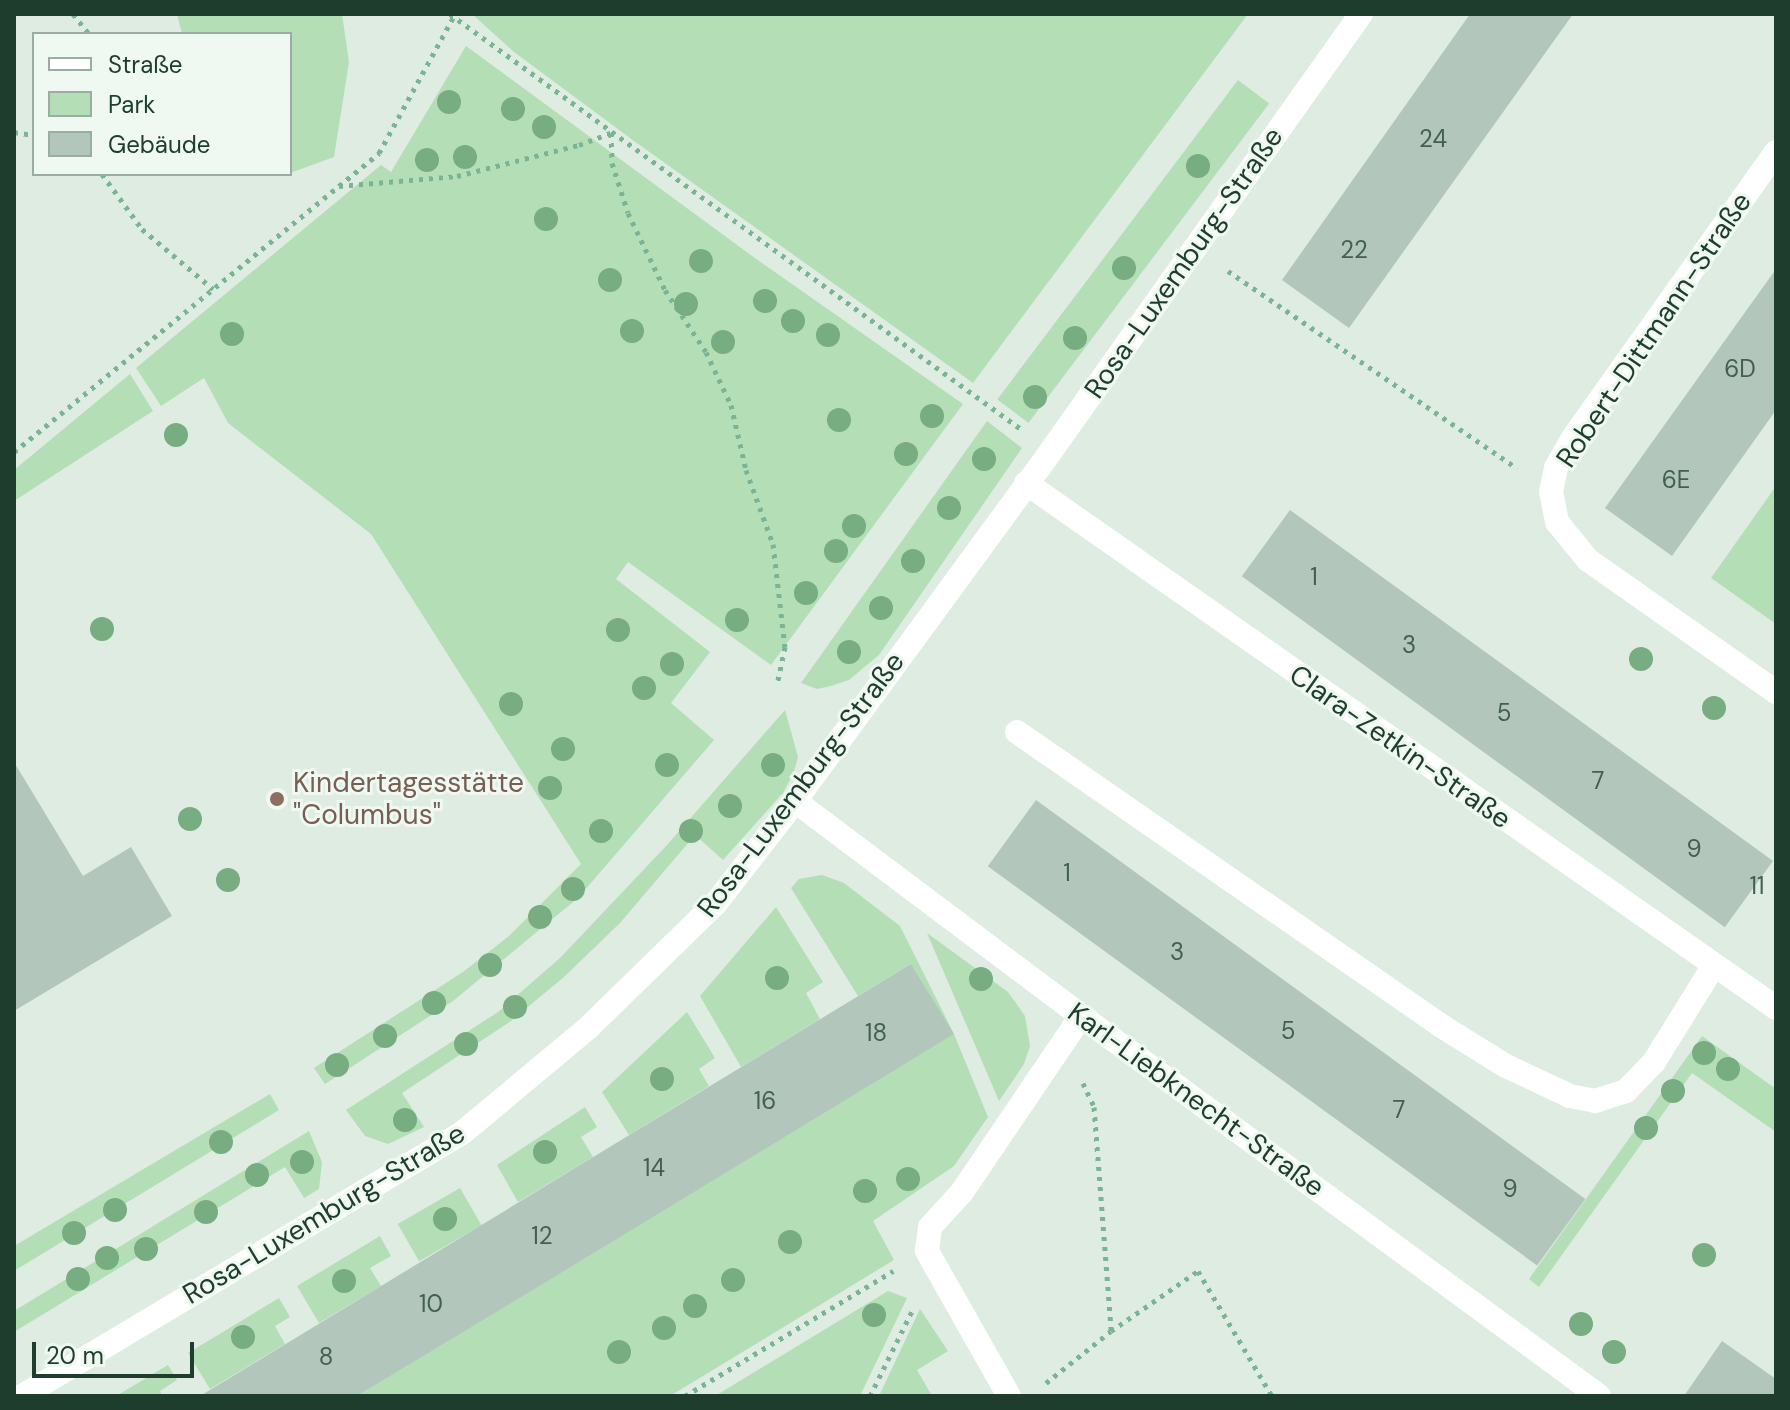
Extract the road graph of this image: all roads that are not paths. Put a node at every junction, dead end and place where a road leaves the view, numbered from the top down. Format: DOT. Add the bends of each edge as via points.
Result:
graph roads {
  1 [pos="1361,14"];
  2 [pos="1776,152"];
  3 [pos="1026,483"];
  4 [pos="1776,692"];
  5 [pos="1017,732"];
  6 [pos="795,801"];
  7 [pos="1713,967"];
  8 [pos="1776,1008"];
  9 [pos="1081,1016"];
  10 [pos="22,1396"];
  11 [pos="1009,1396"];
  12 [pos="1599,1396"];
  1 -- 3 [label="street, Rosa-Luxemburg-Straße"];
  2 -- 4 [label="street, Robert-Dittmann-Straße" via="1573,438 1556,468 1551,491 1557,522 1588,560"];
  3 -- 6 [label="street, Rosa-Luxemburg-Straße"];
  3 -- 7 [label="street, Clara-Zetkin-Straße"];
  5 -- 7 [label="street" via="1443,1027 1506,1066 1570,1096 1595,1101 1626,1091 1654,1062"];
  6 -- 9 [label="street, Karl-Liebknecht-Straße"];
  6 -- 10 [label="street, Rosa-Luxemburg-Straße" via="716,903 589,1027 462,1133"];
  7 -- 8 [label="street, Clara-Zetkin-Straße"];
  9 -- 11 [label="street" via="962,1192 930,1227 931,1258"];
  9 -- 12 [label="street, Karl-Liebknecht-Straße"];
}
